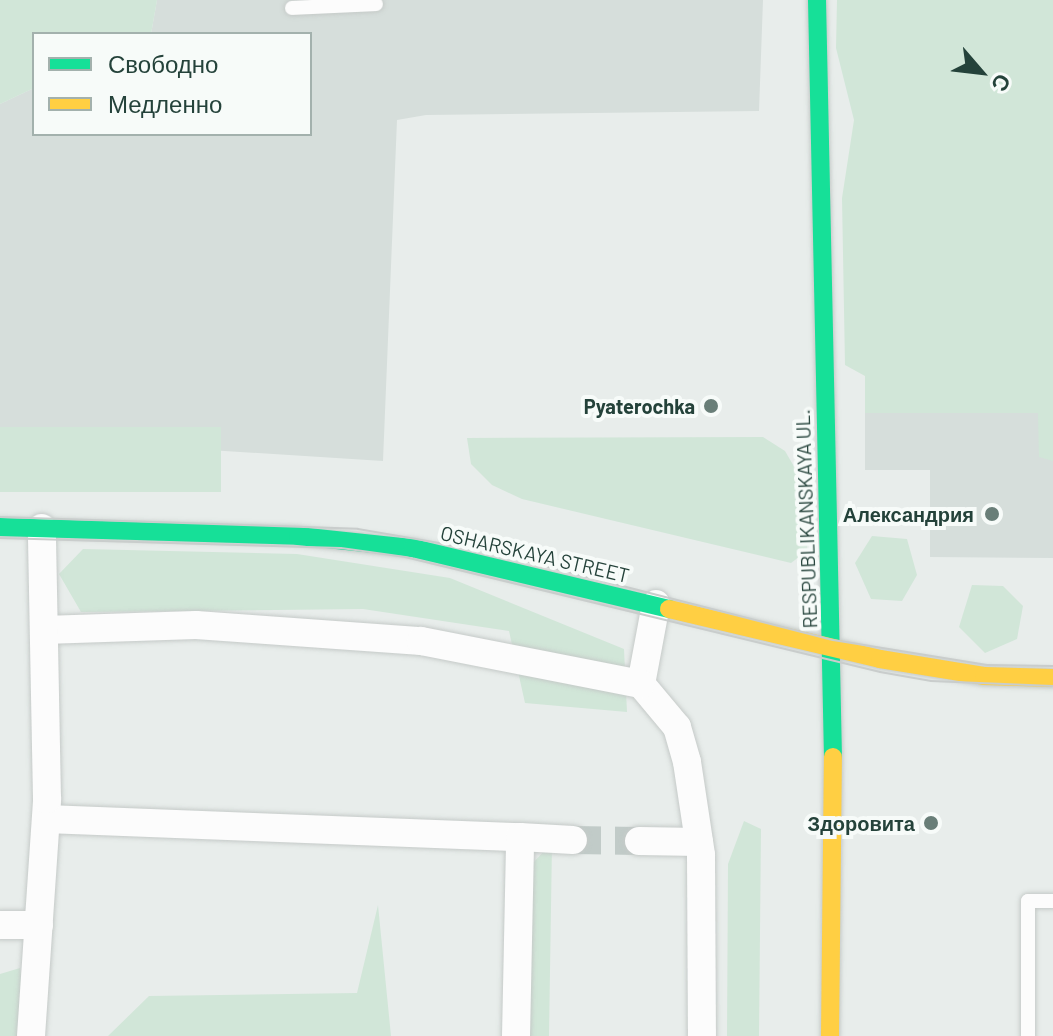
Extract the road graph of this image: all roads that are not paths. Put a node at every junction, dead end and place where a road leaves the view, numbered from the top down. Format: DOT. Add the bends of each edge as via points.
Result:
graph roads {
  1 [pos="817,0"];
  2 [pos="376,4"];
  3 [pos="292,8"];
  4 [pos="0,527"];
  5 [pos="42,528"];
  6 [pos="656,604"];
  7 [pos="44,630"];
  8 [pos="834,650"];
  9 [pos="1053,678"];
  10 [pos="641,684"];
  11 [pos="46,819"];
  12 [pos="520,837"];
  13 [pos="573,840"];
  14 [pos="639,841"];
  15 [pos="699,842"];
  16 [pos="1053,901"];
  17 [pos="0,925"];
  18 [pos="39,925"];
  19 [pos="31,1036"];
  20 [pos="516,1036"];
  21 [pos="702,1036"];
  22 [pos="830,1036"];
  23 [pos="1028,1036"];
  1 -- 8 [label="street, RESPUBLIKANSKAYA UL." via="815,94"];
  2 -- 3 [label="lane"];
  4 -- 5 [label="street, OSHARSKAYA STREET"];
  5 -- 6 [label="street, OSHARSKAYA STREET" via="358,541 483,562"];
  5 -- 7 [label="street"];
  6 -- 8 [label="street, OSHARSKAYA STREET"];
  6 -- 10 [label="street"];
  7 -- 10 [label="street" via="196,625 421,641"];
  7 -- 11 [label="street"];
  8 -- 9 [label="street, OSHARSKAYA STREET" via="928,669"];
  8 -- 22 [label="street, RESPUBLIKANSKAYA UL."];
  10 -- 15 [label="street" via="677,727"];
  11 -- 12 [label="street"];
  11 -- 18 [label="street"];
  12 -- 13 [label="street"];
  12 -- 20 [label="street"];
  14 -- 15 [label="street"];
  15 -- 21 [label="street"];
  16 -- 23 [label="lane" via="1028,901"];
  17 -- 18 [label="street"];
  18 -- 19 [label="street"];
}
